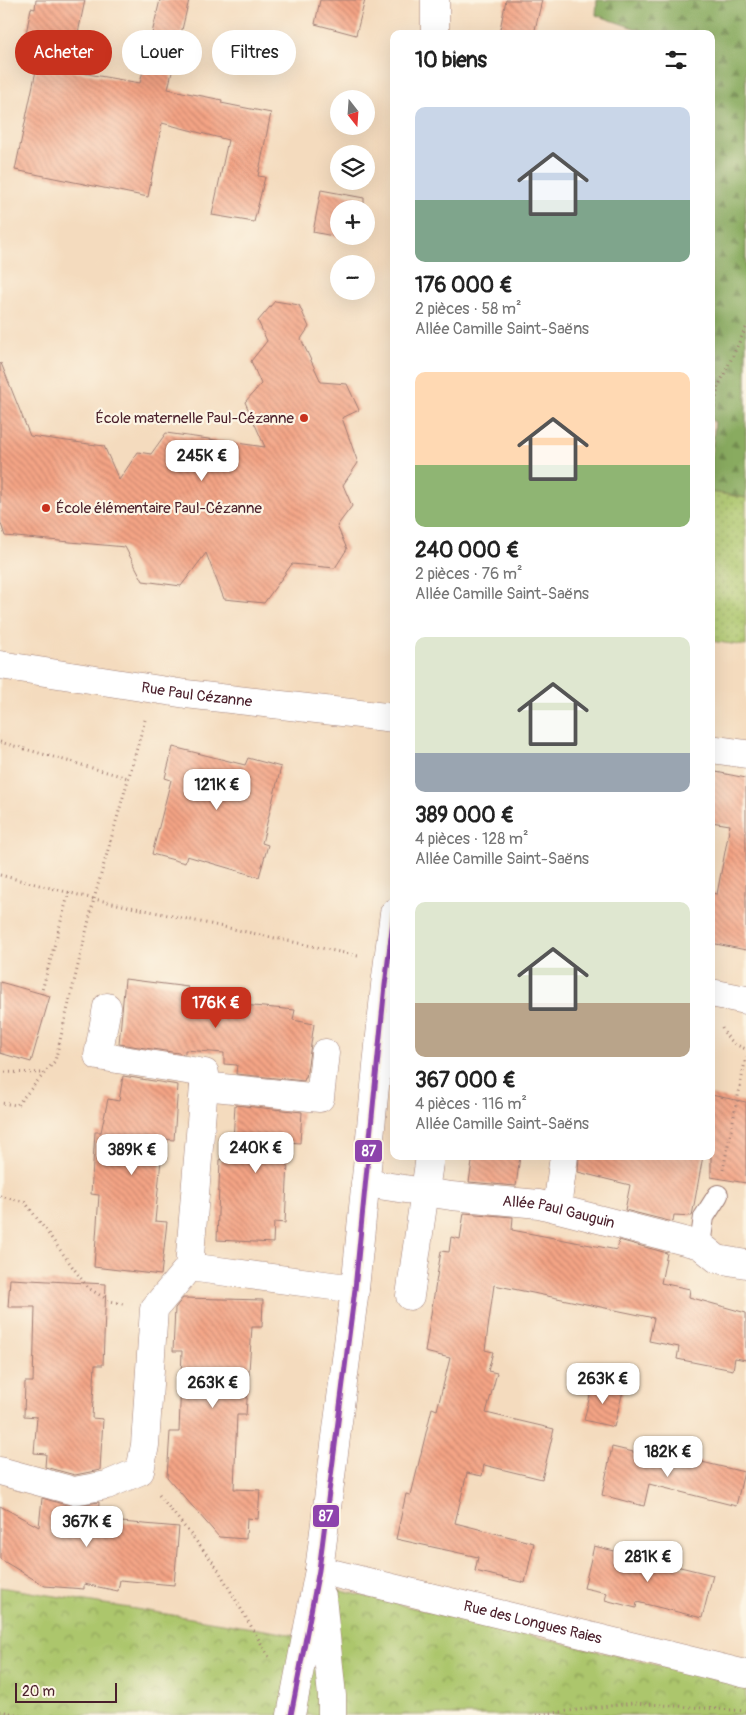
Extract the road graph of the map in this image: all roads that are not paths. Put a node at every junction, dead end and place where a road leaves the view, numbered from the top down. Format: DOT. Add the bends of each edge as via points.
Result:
graph roads {
  1 [pos="435,0"];
  2 [pos="435,30"];
  3 [pos="0,665"];
  4 [pos="390,718"];
  5 [pos="715,750"];
  6 [pos="746,754"];
  7 [pos="390,941"];
  8 [pos="715,994"];
  9 [pos="746,1000"];
  10 [pos="107,1007"];
  11 [pos="325,1053"];
  12 [pos="204,1086"];
  13 [pos="429,1160"];
  14 [pos="563,1160"];
  15 [pos="365,1183"];
  16 [pos="425,1192"];
  17 [pos="718,1195"];
  18 [pos="557,1208"];
  19 [pos="700,1245"];
  20 [pos="746,1264"];
  21 [pos="189,1267"];
  22 [pos="355,1289"];
  23 [pos="410,1296"];
  24 [pos="0,1471"];
  25 [pos="319,1570"];
  26 [pos="746,1674"];
  27 [pos="291,1715"];
  28 [pos="332,1715"];
  1 -- 2 [label="street"];
  3 -- 4 [label="street, Rue Paul Cézanne" via="186,694"];
  5 -- 6 [label="street"];
  7 -- 15 [label="street"];
  8 -- 9 [label="street"];
  10 -- 12 [label="street" via="98,1056 205,1073"];
  11 -- 12 [label="street" via="320,1098"];
  12 -- 21 [label="street"];
  13 -- 16 [label="street"];
  14 -- 18 [label="street"];
  15 -- 16 [label="street, Allée Paul Gauguin"];
  15 -- 22 [label="street"];
  16 -- 18 [label="street, Allée Paul Gauguin"];
  16 -- 23 [label="street"];
  17 -- 19 [label="lane" via="704,1217"];
  18 -- 19 [label="street, Allée Paul Gauguin"];
  19 -- 20 [label="street, Allée Paul Gauguin" via="717,1259"];
  21 -- 22 [label="street"];
  21 -- 24 [label="street" via="154,1309 145,1445 140,1471 107,1485 74,1491"];
  22 -- 25 [label="street"];
  25 -- 26 [label="street, Rue des Longues Raies"];
  25 -- 27 [label="street"];
  25 -- 28 [label="street"];
}
